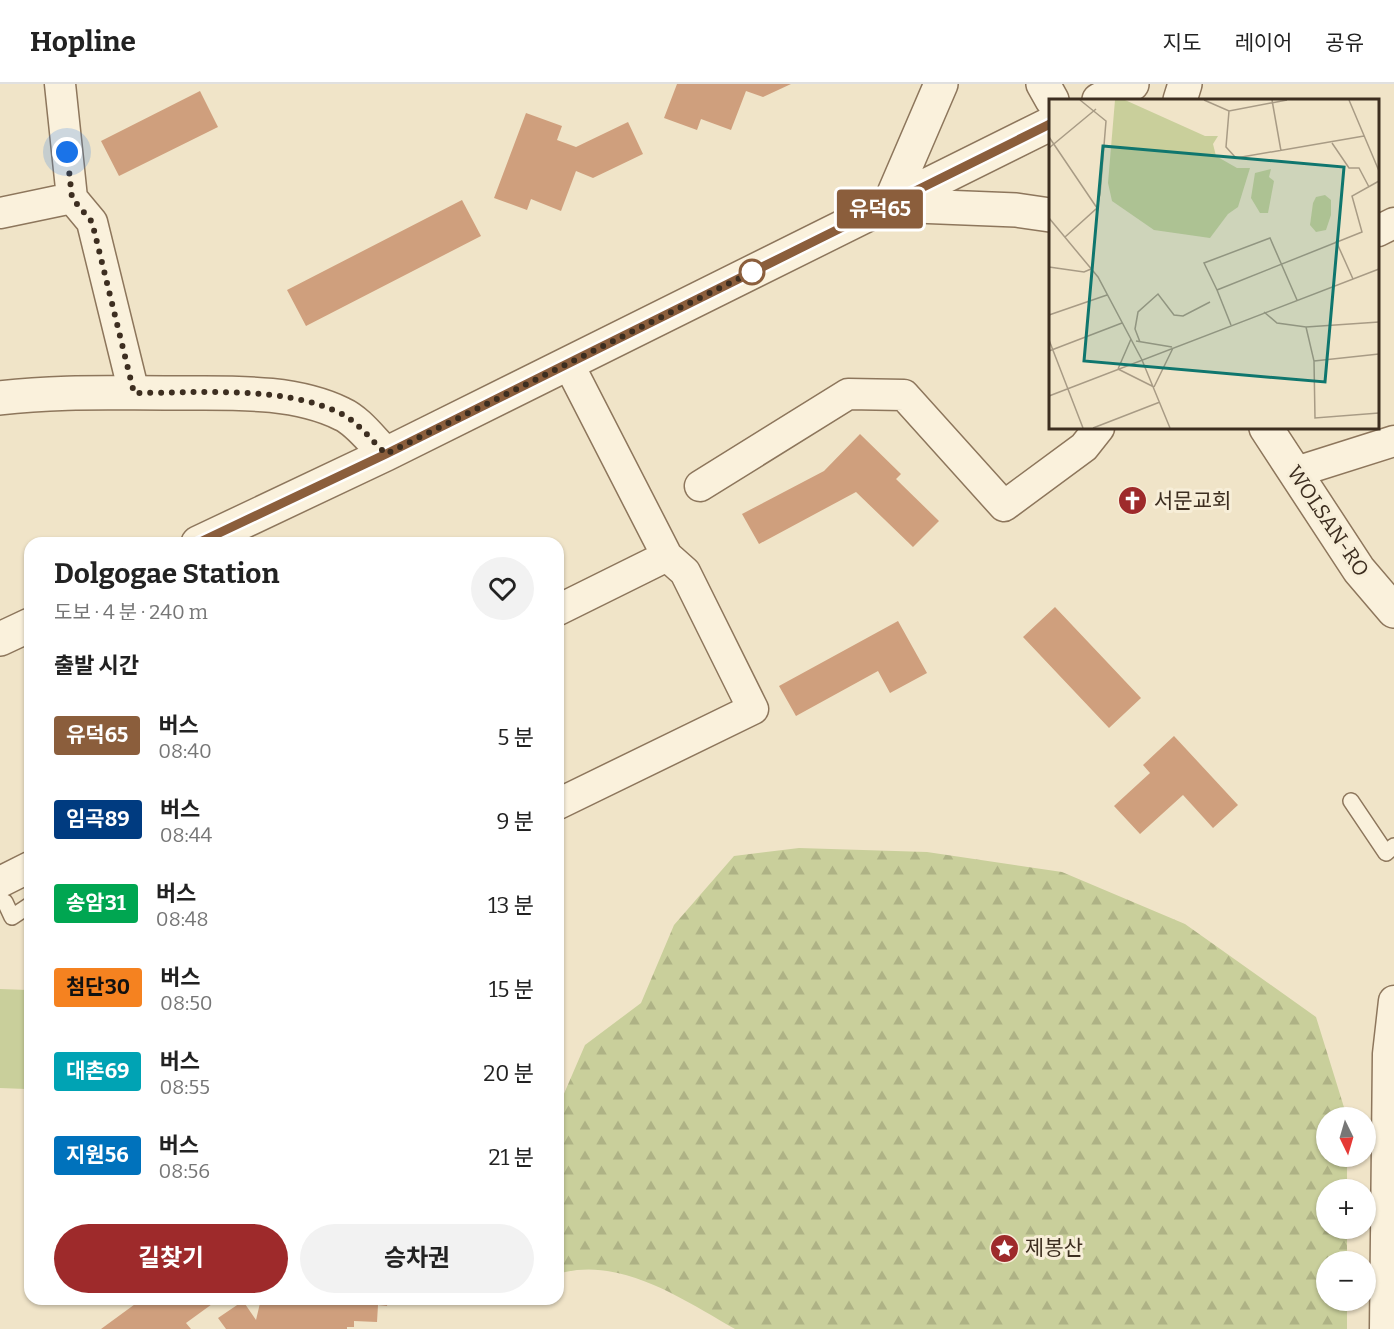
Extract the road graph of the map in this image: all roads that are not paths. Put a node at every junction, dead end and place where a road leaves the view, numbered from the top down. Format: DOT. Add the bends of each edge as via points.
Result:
graph roads {
  1 [pos="60,84"];
  2 [pos="941,84"];
  3 [pos="1043,84"];
  4 [pos="1132,84"];
  5 [pos="1185,84"];
  6 [pos="1051,99"];
  7 [pos="1101,99"];
  8 [pos="1180,99"];
  9 [pos="1049,125"];
  10 [pos="72,198"];
  11 [pos="889,205"];
  12 [pos="0,213"];
  13 [pos="1049,215"];
  14 [pos="1394,223"];
  15 [pos="1379,230"];
  16 [pos="568,363"];
  17 [pos="134,393"];
  18 [pos="0,398"];
  19 [pos="1098,429"];
  20 [pos="1267,429"];
  21 [pos="1394,441"];
  22 [pos="386,454"];
  23 [pos="1296,472"];
  24 [pos="700,486"];
  25 [pos="212,537"];
  26 [pos="667,556"];
  27 [pos="564,607"];
  28 [pos="1394,611"];
  29 [pos="24,628"];
  30 [pos="0,639"];
  31 [pos="564,801"];
  32 [pos="1351,801"];
  33 [pos="1394,846"];
  34 [pos="24,875"];
  35 [pos="9,895"];
  36 [pos="1394,1001"];
  37 [pos="1390,1293"];
  38 [pos="1385,1329"];
  1 -- 10 [label="street"];
  2 -- 11 [label="street"];
  3 -- 6 [label="street"];
  4 -- 7 [label="street"];
  5 -- 8 [label="street"];
  9 -- 11 [label="street"];
  10 -- 12 [label="street"];
  10 -- 17 [label="street" via="92,222"];
  11 -- 13 [label="street"];
  11 -- 16 [label="street"];
  14 -- 15 [label="street"];
  16 -- 22 [label="street"];
  16 -- 26 [label="street"];
  17 -- 18 [label="street"];
  17 -- 22 [label="street" via="256,394 304,401 344,414"];
  19 -- 24 [label="street" via="1084,447 1004,506 904,395 848,394"];
  20 -- 23 [label="street, WOLSAN-RO"];
  21 -- 23 [label="street"];
  22 -- 25 [label="street"];
  23 -- 28 [label="street, WOLSAN-RO" via="1359,570"];
  26 -- 27 [label="street"];
  26 -- 31 [label="street" via="685,572 753,709"];
  29 -- 30 [label="street"];
  32 -- 33 [label="lane" via="1386,853"];
  34 -- 35 [label="street"];
  36 -- 37 [label="street" via="1388,1054"];
  37 -- 38 [label="street"];
}
